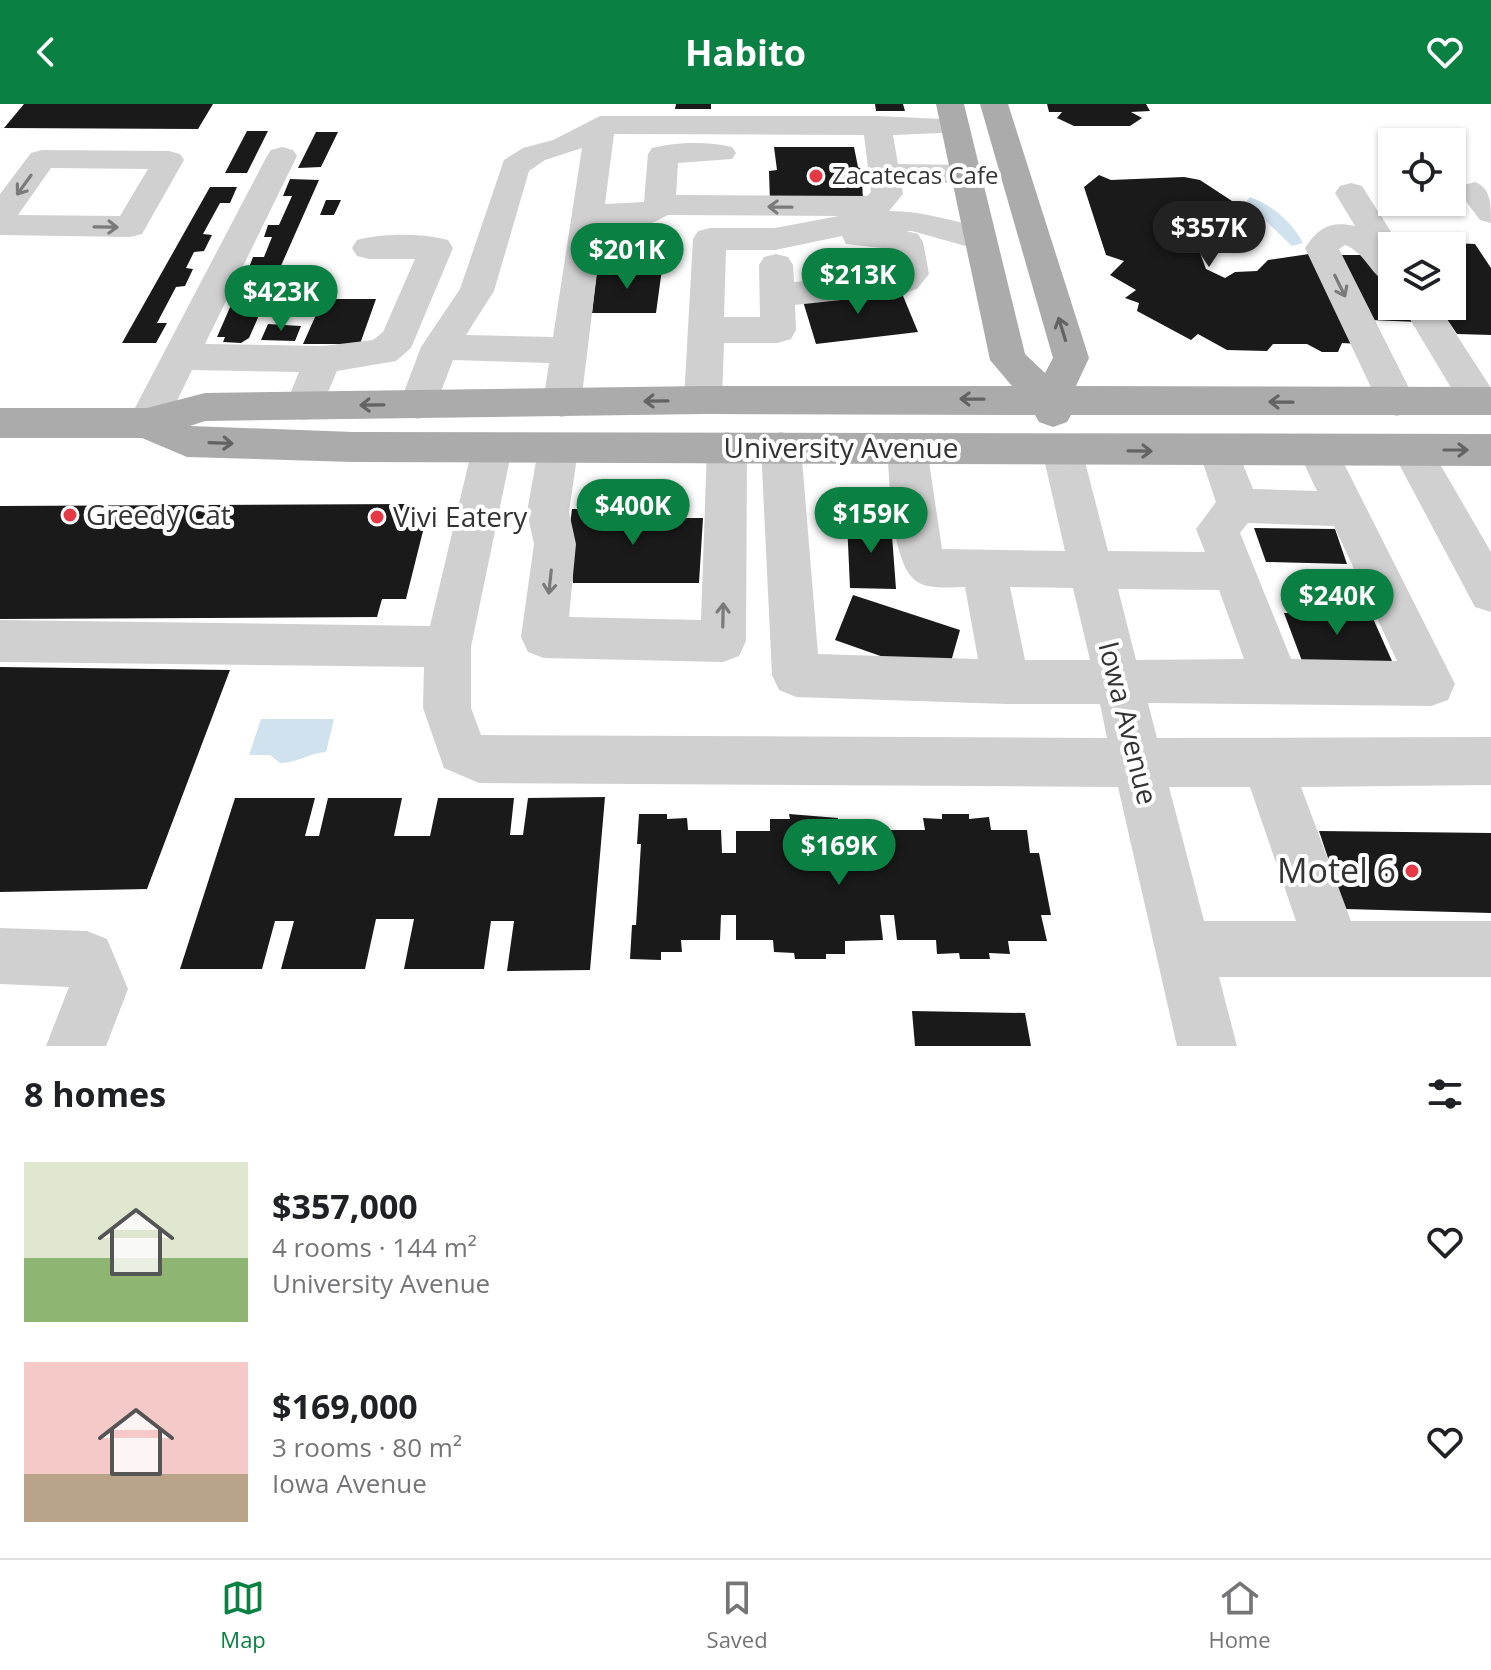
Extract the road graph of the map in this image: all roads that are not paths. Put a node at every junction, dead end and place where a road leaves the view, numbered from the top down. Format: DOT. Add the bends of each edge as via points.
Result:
graph roads {
  1 [pos="994,104"];
  2 [pos="953,115"];
  3 [pos="600,125"];
  4 [pos="765,125"];
  5 [pos="877,125"];
  6 [pos="282,156"];
  7 [pos="104,160"];
  8 [pos="885,173"];
  9 [pos="966,174"];
  10 [pos="660,205"];
  11 [pos="1353,211"];
  12 [pos="588,214"];
  13 [pos="0,217"];
  14 [pos="0,225"];
  15 [pos="60,226"];
  16 [pos="775,239"];
  17 [pos="980,239"];
  18 [pos="1378,242"];
  19 [pos="369,248"];
  20 [pos="1378,250"];
  21 [pos="777,295"];
  22 [pos="1422,320"];
  23 [pos="1429,320"];
  24 [pos="707,330"];
  25 [pos="439,347"];
  26 [pos="568,350"];
  27 [pos="182,357"];
  28 [pos="323,359"];
  29 [pos="703,400"];
  30 [pos="1050,400"];
  31 [pos="1480,401"];
  32 [pos="1397,402"];
  33 [pos="562,403"];
  34 [pos="418,405"];
  35 [pos="304,406"];
  36 [pos="0,423"];
  37 [pos="147,423"];
  38 [pos="353,447"];
  39 [pos="727,447"];
  40 [pos="781,447"];
  41 [pos="907,448"];
  42 [pos="492,449"];
  43 [pos="558,450"];
  44 [pos="1062,450"];
  45 [pos="1491,450"];
  46 [pos="1219,451"];
  47 [pos="1318,451"];
  48 [pos="1412,451"];
  49 [pos="1238,506"];
  50 [pos="1347,509"];
  51 [pos="1476,539"];
  52 [pos="984,568"];
  53 [pos="1091,569"];
  54 [pos="1234,571"];
  55 [pos="1491,593"];
  56 [pos="0,641"];
  57 [pos="448,647"];
  58 [pos="1276,681"];
  59 [pos="1006,682"];
  60 [pos="1118,682"];
  61 [pos="1491,761"];
  62 [pos="1138,763"];
  63 [pos="1267,763"];
  64 [pos="1183,949"];
  65 [pos="1491,949"];
  66 [pos="1334,950"];
  67 [pos="0,956"];
  68 [pos="76,1046"];
  69 [pos="1207,1046"];
  30 -- 1 [label="main road, one-way" via="1071,358"];
  2 -- 5 [label="street"];
  2 -- 9 [label="main road"];
  3 -- 4 [label="street"];
  3 -- 12 [label="street"];
  3 -- 25 [label="street" via="515,167 477,291"];
  4 -- 5 [label="street"];
  4 -- 10 [label="street" via="764,152 663,154"];
  5 -- 8 [label="street"];
  6 -- 27 [label="street"];
  7 -- 13 [label="street, one-way" via="42,159"];
  7 -- 15 [label="street"];
  15 -- 7 [label="street, one-way" via="130,227 169,160"];
  8 -- 9 [label="street"];
  8 -- 10 [label="street, one-way" via="887,194 875,206"];
  9 -- 17 [label="main road"];
  10 -- 12 [label="street" via="652,213"];
  11 -- 18 [label="street"];
  11 -- 20 [label="street"];
  11 -- 32 [label="street, one-way" via="1322,248"];
  12 -- 26 [label="street"];
  14 -- 15 [label="street"];
  16 -- 17 [label="street" via="864,221 912,221"];
  16 -- 21 [label="street"];
  16 -- 21 [label="street" via="795,247 853,237 897,238 906,242 913,268 905,281 890,284"];
  16 -- 24 [label="street" via="710,239"];
  17 -- 30 [label="main road" via="1008,360"];
  19 -- 28 [label="street" via="436,248 398,339 383,352"];
  21 -- 24 [label="street" via="778,330"];
  22 -- 31 [label="street"];
  23 -- 31 [label="street"];
  24 -- 29 [label="street"];
  25 -- 26 [label="street"];
  25 -- 34 [label="street"];
  26 -- 33 [label="street"];
  27 -- 28 [label="street"];
  27 -- 37 [label="street"];
  28 -- 35 [label="street"];
  30 -- 29 [label="main road, University Avenue, one-way"];
  29 -- 33 [label="main road, University Avenue, one-way"];
  32 -- 30 [label="main road, University Avenue, one-way"];
  30 -- 44 [label="main road, Iowa Avenue"];
  31 -- 32 [label="main road, University Avenue"];
  33 -- 34 [label="main road, University Avenue"];
  33 -- 38 [label="main road" via="548,421 527,426 433,433"];
  34 -- 35 [label="main road, University Avenue, one-way"];
  35 -- 37 [label="main road, University Avenue" via="205,407"];
  36 -- 37 [label="main road, University Avenue"];
  37 -- 38 [label="main road, University Avenue, one-way" via="187,442"];
  38 -- 42 [label="main road, University Avenue"];
  39 -- 40 [label="main road, University Avenue"];
  39 -- 43 [label="main road, University Avenue"];
  43 -- 39 [label="street, one-way" via="548,512 555,544 544,637 723,641"];
  40 -- 41 [label="main road, University Avenue"];
  40 -- 59 [label="street" via="796,675"];
  41 -- 44 [label="main road, University Avenue"];
  41 -- 52 [label="street" via="920,553 931,568"];
  42 -- 43 [label="main road, University Avenue"];
  42 -- 57 [label="street"];
  44 -- 46 [label="main road, University Avenue, one-way"];
  44 -- 53 [label="street, Iowa Avenue"];
  48 -- 45 [label="main road, University Avenue, one-way"];
  46 -- 47 [label="main road, University Avenue"];
  46 -- 49 [label="street"];
  47 -- 48 [label="main road, University Avenue"];
  47 -- 50 [label="street"];
  48 -- 51 [label="street"];
  49 -- 50 [label="street"];
  49 -- 54 [label="street" via="1217,529"];
  50 -- 58 [label="street" via="1431,684"];
  51 -- 55 [label="street"];
  52 -- 53 [label="street"];
  52 -- 59 [label="street"];
  53 -- 54 [label="street"];
  53 -- 60 [label="street, Iowa Avenue"];
  54 -- 58 [label="street"];
  56 -- 57 [label="street"];
  57 -- 62 [label="street" via="447,708 462,751 479,759"];
  58 -- 60 [label="street"];
  59 -- 60 [label="street"];
  60 -- 62 [label="street, Iowa Avenue"];
  61 -- 63 [label="street"];
  62 -- 63 [label="street"];
  62 -- 64 [label="street, Iowa Avenue"];
  63 -- 66 [label="street"];
  64 -- 66 [label="street"];
  64 -- 69 [label="street, Iowa Avenue"];
  65 -- 66 [label="street"];
  67 -- 68 [label="street" via="87,959 99,989"];
}
